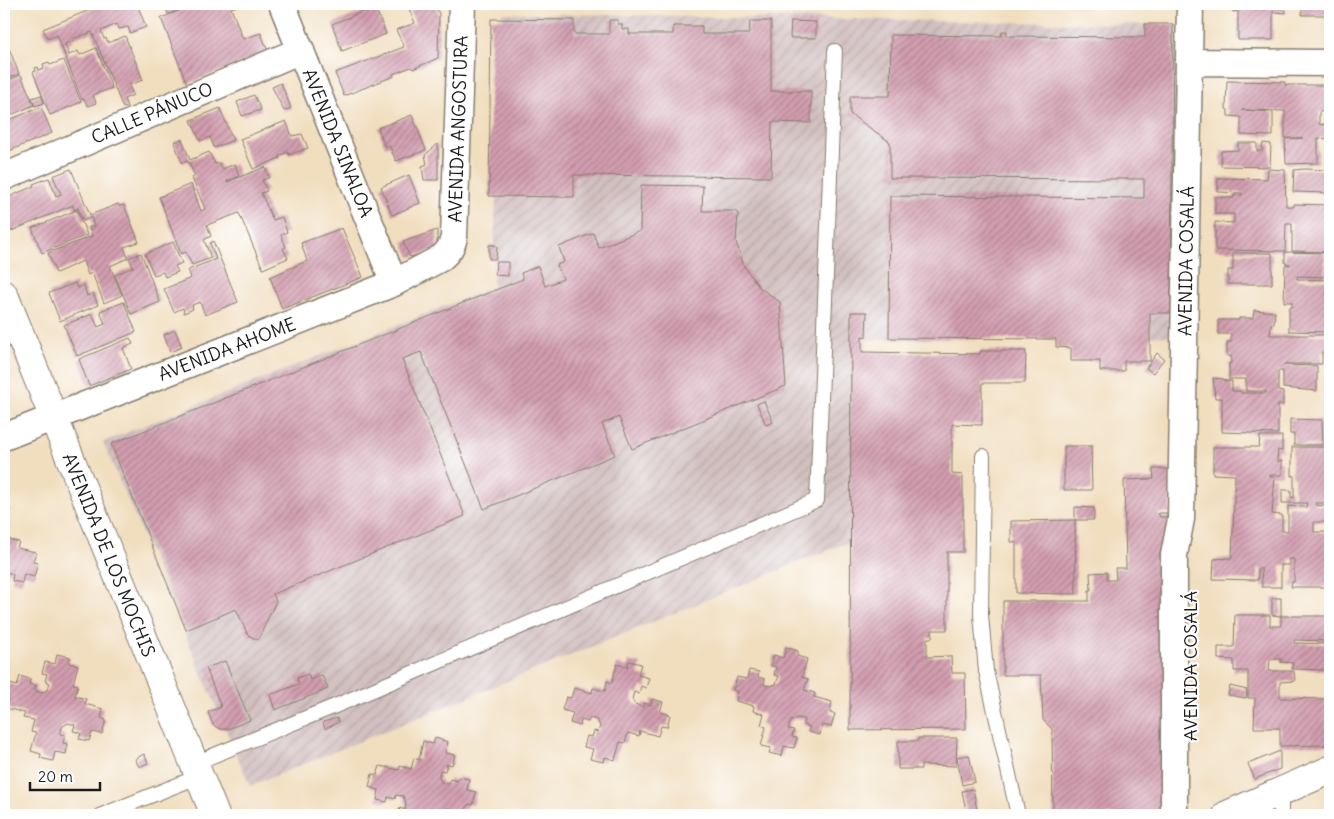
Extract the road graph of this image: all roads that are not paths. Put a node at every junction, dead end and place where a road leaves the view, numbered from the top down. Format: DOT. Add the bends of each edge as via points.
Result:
graph roads {
  1 [pos="282,4"];
  2 [pos="462,4"];
  3 [pos="1190,4"];
  4 [pos="301,50"];
  5 [pos="835,51"];
  6 [pos="1190,62"];
  7 [pos="1330,63"];
  8 [pos="4,177"];
  9 [pos="447,253"];
  10 [pos="394,283"];
  11 [pos="4,295"];
  12 [pos="52,417"];
  13 [pos="4,437"];
  14 [pos="982,456"];
  15 [pos="1181,519"];
  16 [pos="198,770"];
  17 [pos="1330,770"];
  18 [pos="1281,804"];
  19 [pos="102,815"];
  20 [pos="215,815"];
  21 [pos="1018,815"];
  22 [pos="1174,815"];
  23 [pos="1190,815"];
  24 [pos="1227,815"];
  1 -- 4 [label="street, AVENIDA SINALOA"];
  2 -- 9 [label="street, AVENIDA ANGOSTURA" via="454,237"];
  3 -- 6 [label="street, AVENIDA COSALÁ"];
  4 -- 8 [label="street, CALLE PÁNUCO"];
  4 -- 10 [label="street, AVENIDA SINALOA"];
  5 -- 16 [label="lane" via="817,500 340,704"];
  6 -- 7 [label="street"];
  6 -- 15 [label="street, AVENIDA COSALÁ"];
  9 -- 10 [label="street, AVENIDA AHOME"];
  10 -- 12 [label="street, AVENIDA AHOME"];
  11 -- 12 [label="main road, AVENIDA DE LOS MOCHIS"];
  12 -- 13 [label="street, AVENIDA AHOME"];
  12 -- 16 [label="main road, AVENIDA DE LOS MOCHIS"];
  14 -- 21 [label="lane" via="980,616 986,671"];
  15 -- 22 [label="street, AVENIDA COSALÁ" via="1174,555"];
  15 -- 23 [label="street, AVENIDA COSALÁ" via="1189,554"];
  16 -- 19 [label="lane"];
  16 -- 20 [label="main road, AVENIDA DE LOS MOCHIS"];
  17 -- 18 [label="main road"];
  18 -- 24 [label="main road"];
}
